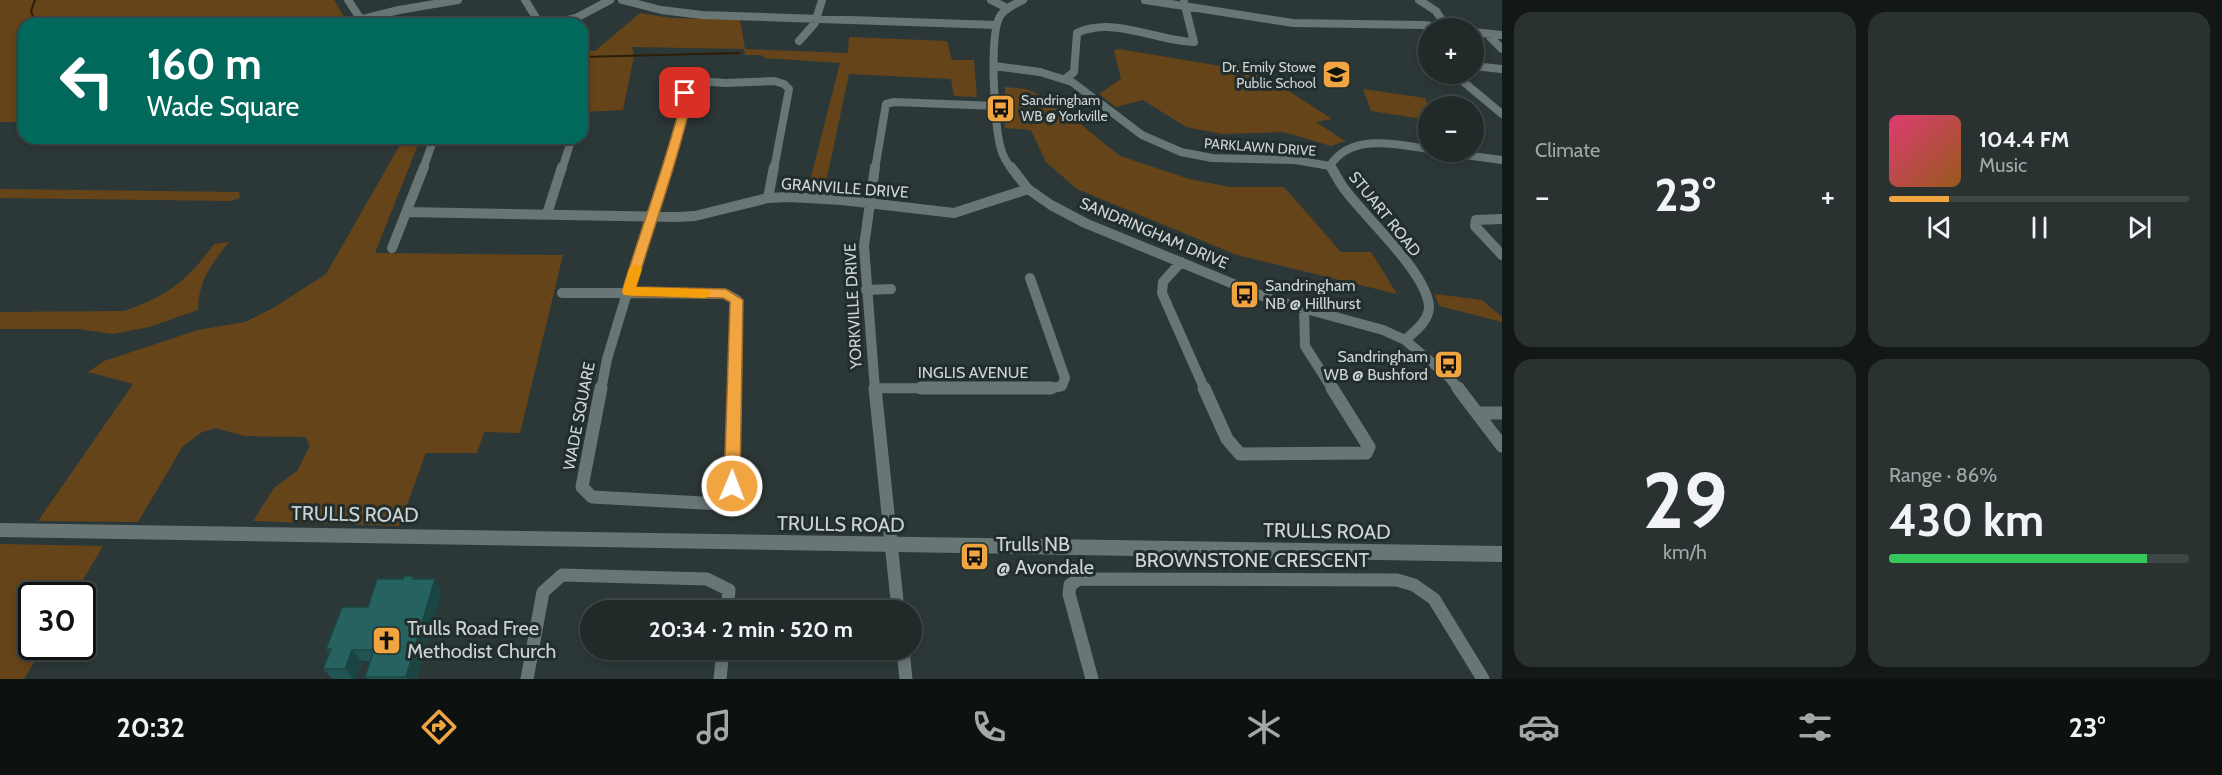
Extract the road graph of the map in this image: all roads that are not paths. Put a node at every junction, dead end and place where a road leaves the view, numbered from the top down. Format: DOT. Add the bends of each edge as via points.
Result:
graph roads {
  1 [pos="348,0"];
  2 [pos="458,0"];
  3 [pos="525,0"];
  4 [pos="610,0"];
  5 [pos="622,0"];
  6 [pos="822,0"];
  7 [pos="991,0"];
  8 [pos="1023,0"];
  9 [pos="1145,0"];
  10 [pos="1419,0"];
  11 [pos="1184,3"];
  12 [pos="1007,8"];
  13 [pos="359,18"];
  14 [pos="374,18"];
  15 [pos="536,18"];
  16 [pos="576,18"];
  17 [pos="818,18"];
  18 [pos="1441,18"];
  19 [pos="1418,25"];
  20 [pos="996,26"];
  21 [pos="1484,34"];
  22 [pos="1487,34"];
  23 [pos="1502,34"];
  24 [pos="799,40"];
  25 [pos="1502,49"];
  26 [pos="994,66"];
  27 [pos="1484,67"];
  28 [pos="1502,69"];
  29 [pos="1065,80"];
  30 [pos="1466,84"];
  31 [pos="997,106"];
  32 [pos="1502,114"];
  33 [pos="432,144"];
  34 [pos="570,144"];
  35 [pos="1418,148"];
  36 [pos="1484,158"];
  37 [pos="1502,160"];
  38 [pos="1330,166"];
  39 [pos="1028,189"];
  40 [pos="768,198"];
  41 [pos="869,203"];
  42 [pos="407,212"];
  43 [pos="547,214"];
  44 [pos="651,215"];
  45 [pos="1502,219"];
  46 [pos="392,248"];
  47 [pos="1502,255"];
  48 [pos="1181,262"];
  49 [pos="1030,278"];
  50 [pos="891,289"];
  51 [pos="866,290"];
  52 [pos="629,292"];
  53 [pos="562,293"];
  54 [pos="1304,308"];
  55 [pos="1405,340"];
  56 [pos="875,388"];
  57 [pos="1478,413"];
  58 [pos="1502,413"];
  59 [pos="1502,446"];
  60 [pos="0,530"];
  61 [pos="891,547"];
  62 [pos="1502,554"];
  63 [pos="728,600"];
  64 [pos="897,600"];
  65 [pos="722,660"];
  66 [pos="904,660"];
  67 [pos="527,679"];
  68 [pos="720,679"];
  69 [pos="906,679"];
  70 [pos="1092,679"];
  71 [pos="1483,679"];
  1 -- 13 [label="street"];
  2 -- 14 [label="street"];
  3 -- 15 [label="street"];
  4 -- 16 [label="street"];
  5 -- 17 [label="street" via="644,8 686,14"];
  6 -- 17 [label="street"];
  7 -- 12 [label="street"];
  8 -- 12 [label="street"];
  9 -- 11 [label="street"];
  10 -- 18 [label="street"];
  11 -- 19 [label="street" via="1293,23"];
  11 -- 29 [label="street" via="1194,42 1113,29 1083,29 1077,33 1074,72"];
  12 -- 20 [label="street, SANDRINGHAM DRIVE"];
  17 -- 20 [label="street"];
  17 -- 24 [label="street" via="810,32"];
  20 -- 26 [label="street, SANDRINGHAM DRIVE"];
  21 -- 22 [label="street"];
  22 -- 23 [label="street"];
  22 -- 25 [label="street"];
  26 -- 29 [label="street, PARKLAWN DRIVE"];
  26 -- 31 [label="street, SANDRINGHAM DRIVE"];
  27 -- 28 [label="street"];
  29 -- 38 [label="street, PARKLAWN DRIVE" via="1149,139 1177,151 1236,161 1292,160"];
  30 -- 32 [label="street"];
  31 -- 39 [label="street, SANDRINGHAM DRIVE" via="1000,147 1005,160"];
  31 -- 41 [label="street, YORKVILLE DRIVE" via="886,104"];
  33 -- 42 [label="street"];
  34 -- 43 [label="street"];
  35 -- 38 [label="street, STUART ROAD" via="1362,144 1342,151"];
  36 -- 37 [label="street"];
  38 -- 55 [label="street, STUART ROAD" via="1423,288 1429,305 1426,319"];
  39 -- 41 [label="street, GRANVILLE DRIVE" via="954,213"];
  39 -- 48 [label="street, SANDRINGHAM DRIVE" via="1085,223"];
  40 -- 41 [label="street, GRANVILLE DRIVE"];
  40 -- 44 [label="street, GRANVILLE DRIVE" via="695,216"];
  40 -- 44 [label="street, WADE SQUARE" via="789,89 774,81 699,81 685,93 673,156"];
  41 -- 51 [label="street, YORKVILLE DRIVE" via="864,246"];
  42 -- 43 [label="street, GRANVILLE DRIVE"];
  42 -- 46 [label="street"];
  43 -- 44 [label="street, GRANVILLE DRIVE"];
  44 -- 52 [label="street, WADE SQUARE"];
  45 -- 47 [label="street" via="1476,220 1475,226"];
  48 -- 54 [label="street, SANDRINGHAM DRIVE"];
  48 -- 54 [label="street" via="1163,282 1162,293 1227,439 1240,454 1366,453 1369,447 1305,346"];
  49 -- 56 [label="street, INGLIS AVENUE" via="1065,378 1062,386"];
  50 -- 51 [label="street"];
  51 -- 56 [label="street, YORKVILLE DRIVE"];
  52 -- 52 [label="street, WADE SQUARE" via="607,359 582,487 592,497 605,499 721,504 732,486 737,300 726,294"];
  52 -- 53 [label="street"];
  54 -- 55 [label="street, SANDRINGHAM DRIVE"];
  55 -- 57 [label="street, SANDRINGHAM DRIVE" via="1449,377"];
  56 -- 61 [label="street, YORKVILLE DRIVE"];
  57 -- 58 [label="street"];
  57 -- 59 [label="street, SANDRINGHAM DRIVE"];
  60 -- 61 [label="street, TRULLS ROAD"];
  61 -- 62 [label="street, TRULLS ROAD"];
  61 -- 64 [label="street, YORKVILLE DRIVE"];
  63 -- 67 [label="street" via="729,590 707,579 562,575 543,592"];
  65 -- 68 [label="street"];
  66 -- 69 [label="street"];
  70 -- 71 [label="street, BROWNSTONE CRESCENT" via="1069,594 1070,585 1079,579 1397,580 1434,598"];
}
